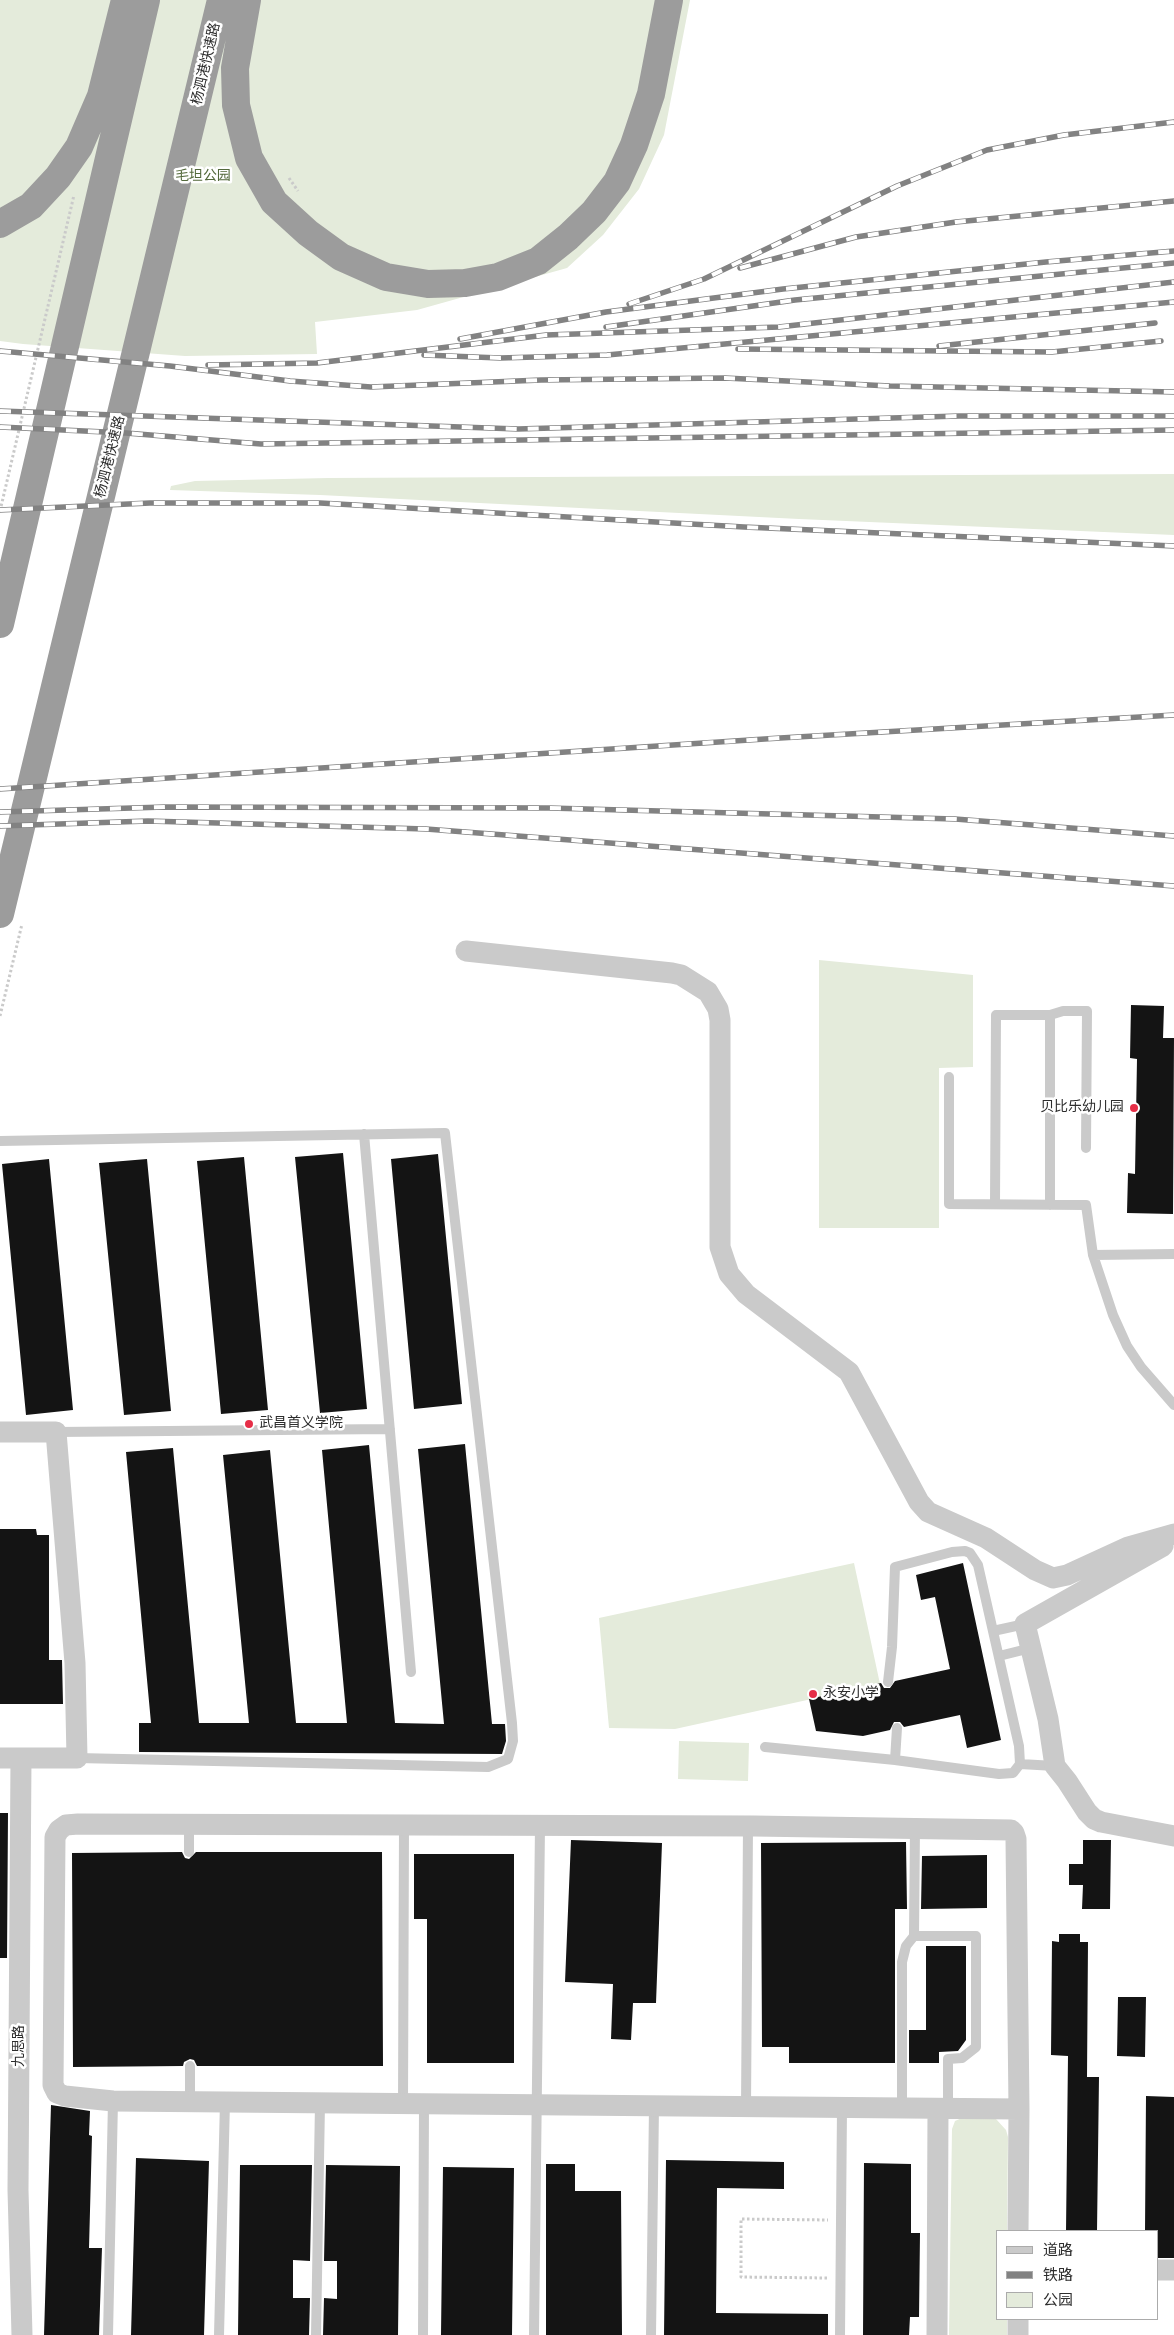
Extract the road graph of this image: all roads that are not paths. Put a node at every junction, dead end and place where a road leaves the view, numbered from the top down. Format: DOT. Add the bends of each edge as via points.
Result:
graph roads {
  1 [pos="125,0"];
  2 [pos="146,0"];
  3 [pos="221,0"];
  4 [pos="247,0"];
  5 [pos="669,0"];
  6 [pos="0,224"];
  7 [pos="0,624"];
  8 [pos="0,914"];
  9 [pos="466,951"];
  10 [pos="1050,1016"];
  11 [pos="949,1077"];
  12 [pos="364,1134"];
  13 [pos="0,1141"];
  14 [pos="1086,1148"];
  15 [pos="995,1204"];
  16 [pos="1050,1205"];
  17 [pos="1174,1254"];
  18 [pos="1093,1255"];
  19 [pos="1170,1397"];
  20 [pos="1174,1405"];
  21 [pos="390,1429"];
  22 [pos="0,1432"];
  23 [pos="56,1432"];
  24 [pos="1174,1534"];
  25 [pos="1174,1540"];
  26 [pos="1025,1624"];
  27 [pos="993,1632"];
  28 [pos="1031,1648"];
  29 [pos="998,1656"];
  30 [pos="412,1672"];
  31 [pos="888,1682"];
  32 [pos="896,1728"];
  33 [pos="765,1747"];
  34 [pos="10,1758"];
  35 [pos="77,1758"];
  36 [pos="895,1760"];
  37 [pos="1020,1764"];
  38 [pos="1055,1766"];
  39 [pos="189,1824"];
  40 [pos="404,1825"];
  41 [pos="540,1826"];
  42 [pos="748,1826"];
  43 [pos="915,1827"];
  44 [pos="1174,1836"];
  45 [pos="189,1852"];
  46 [pos="914,1936"];
  47 [pos="190,2066"];
  48 [pos="113,2101"];
  49 [pos="190,2102"];
  50 [pos="225,2102"];
  51 [pos="320,2103"];
  52 [pos="403,2104"];
  53 [pos="424,2104"];
  54 [pos="537,2105"];
  55 [pos="654,2106"];
  56 [pos="746,2107"];
  57 [pos="842,2108"];
  58 [pos="902,2108"];
  59 [pos="943,2109"];
  60 [pos="1018,2109"];
  61 [pos="9,2188"];
  62 [pos="1018,2230"];
  63 [pos="1159,2270"];
  64 [pos="1174,2270"];
  65 [pos="1018,2320"];
  66 [pos="22,2335"];
  67 [pos="108,2335"];
  68 [pos="219,2335"];
  69 [pos="316,2335"];
  70 [pos="423,2335"];
  71 [pos="534,2335"];
  72 [pos="651,2335"];
  73 [pos="840,2335"];
  74 [pos="937,2335"];
  75 [pos="1018,2335"];
  1 -- 6 [label="highway" via="101,96 80,147 31,206"];
  2 -- 7 [label="highway"];
  3 -- 8 [label="highway, 杨泗港快速路"];
  4 -- 5 [label="highway" via="235,68 236,105 249,158 274,202 341,257 386,277 428,284 465,283 498,277 538,261 594,212 617,182 634,145 651,94"];
  9 -- 24 [label="street" via="672,973 708,992 720,1020 720,1238 729,1274 746,1294 849,1372 919,1502 928,1512 986,1538 1052,1578 1066,1575 1128,1547"];
  10 -- 14 [label="lane" via="1063,1011 1087,1011"];
  10 -- 15 [label="lane" via="996,1015"];
  10 -- 16 [label="lane"];
  11 -- 15 [label="lane" via="949,1204"];
  12 -- 13 [label="lane"];
  12 -- 21 [label="lane"];
  12 -- 35 [label="lane" via="445,1133 512,1722 512,1752 508,1759 488,1766"];
  15 -- 16 [label="lane"];
  16 -- 18 [label="lane" via="1086,1205"];
  17 -- 18 [label="lane"];
  18 -- 19 [label="lane" via="1127,1346 1140,1367"];
  19 -- 20 [label="lane"];
  21 -- 23 [label="lane"];
  21 -- 30 [label="lane"];
  22 -- 23 [label="street"];
  23 -- 35 [label="street" via="75,1663"];
  25 -- 26 [label="street"];
  26 -- 27 [label="lane"];
  26 -- 28 [label="street"];
  27 -- 29 [label="lane"];
  27 -- 31 [label="lane" via="978,1565 970,1553 952,1552 895,1566"];
  28 -- 29 [label="lane"];
  28 -- 38 [label="street" via="1048,1719"];
  29 -- 37 [label="lane" via="1020,1746"];
  32 -- 36 [label="lane"];
  33 -- 36 [label="lane"];
  34 -- 35 [label="street"];
  34 -- 61 [label="street, 九思路"];
  36 -- 37 [label="lane" via="1000,1774 1013,1773"];
  37 -- 38 [label="lane"];
  38 -- 44 [label="street" via="1094,1819"];
  39 -- 40 [label="street"];
  39 -- 45 [label="lane"];
  39 -- 48 [label="street" via="66,1825 55,1837 54,2090 65,2096"];
  40 -- 41 [label="street"];
  40 -- 52 [label="lane"];
  41 -- 42 [label="street"];
  41 -- 54 [label="lane"];
  42 -- 43 [label="street"];
  42 -- 56 [label="lane"];
  43 -- 46 [label="lane"];
  43 -- 60 [label="street" via="1005,1828 1014,1833"];
  46 -- 58 [label="lane" via="906,1946 902,1962"];
  46 -- 59 [label="lane" via="976,1936 976,2047 962,2058 948,2059"];
  47 -- 49 [label="lane"];
  48 -- 49 [label="street"];
  48 -- 67 [label="lane"];
  49 -- 50 [label="street"];
  50 -- 51 [label="street"];
  50 -- 68 [label="lane"];
  51 -- 52 [label="street"];
  51 -- 69 [label="lane"];
  52 -- 53 [label="street"];
  53 -- 54 [label="street"];
  53 -- 70 [label="lane"];
  54 -- 55 [label="street"];
  54 -- 71 [label="lane"];
  55 -- 56 [label="street"];
  55 -- 72 [label="lane"];
  56 -- 57 [label="street"];
  57 -- 58 [label="street"];
  57 -- 73 [label="lane"];
  58 -- 59 [label="street"];
  59 -- 60 [label="street"];
  59 -- 74 [label="street"];
  60 -- 62 [label="street"];
  61 -- 66 [label="street, 九思路"];
  63 -- 64 [label="street"];
  65 -- 75 [label="street"];
}
